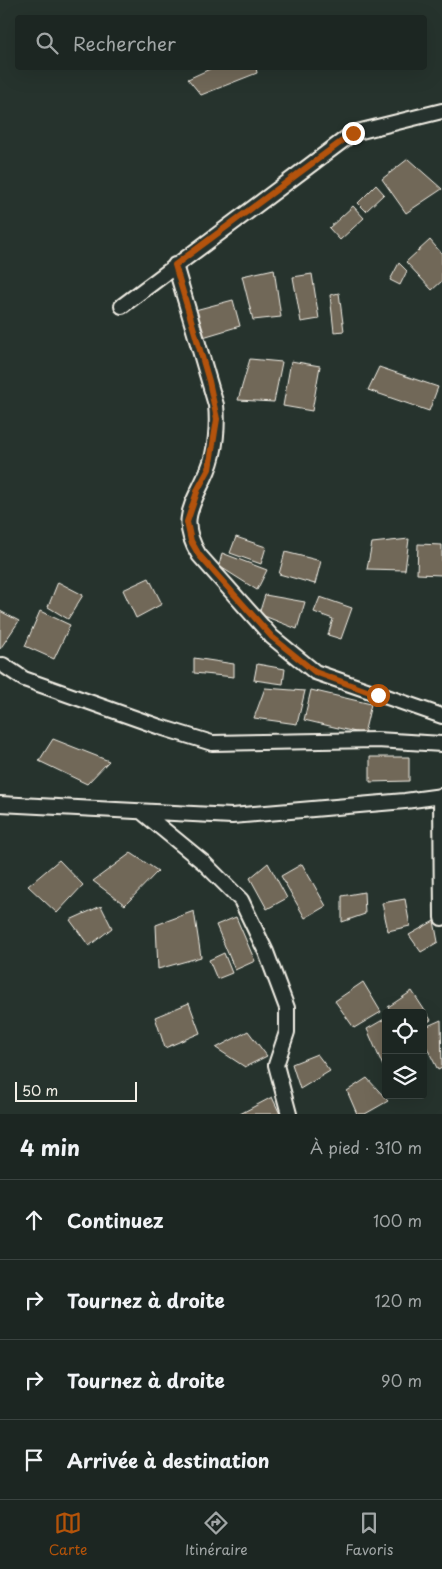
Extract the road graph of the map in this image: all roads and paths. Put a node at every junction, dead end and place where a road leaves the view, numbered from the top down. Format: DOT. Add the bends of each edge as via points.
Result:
graph roads {
  1 [pos="442,111"];
  2 [pos="175,265"];
  3 [pos="122,306"];
  4 [pos="3,665"];
  5 [pos="442,716"];
  6 [pos="442,744"];
  7 [pos="442,796"];
  8 [pos="0,804"];
  9 [pos="142,812"];
  10 [pos="442,918"];
  11 [pos="290,1114"];
  1 -- 2 [label="street" via="353,133"];
  2 -- 3 [label="street"];
  2 -- 5 [label="street" via="217,419 209,469 192,502 187,522 195,548 272,637 315,672"];
  4 -- 6 [label="street" via="24,679 212,743 377,740"];
  7 -- 9 [label="street" via="232,816"];
  7 -- 10 [label="street"];
  8 -- 9 [label="street"];
  9 -- 11 [label="street" via="203,862 241,900 266,952 287,1008 287,1032 276,1065"];
}
